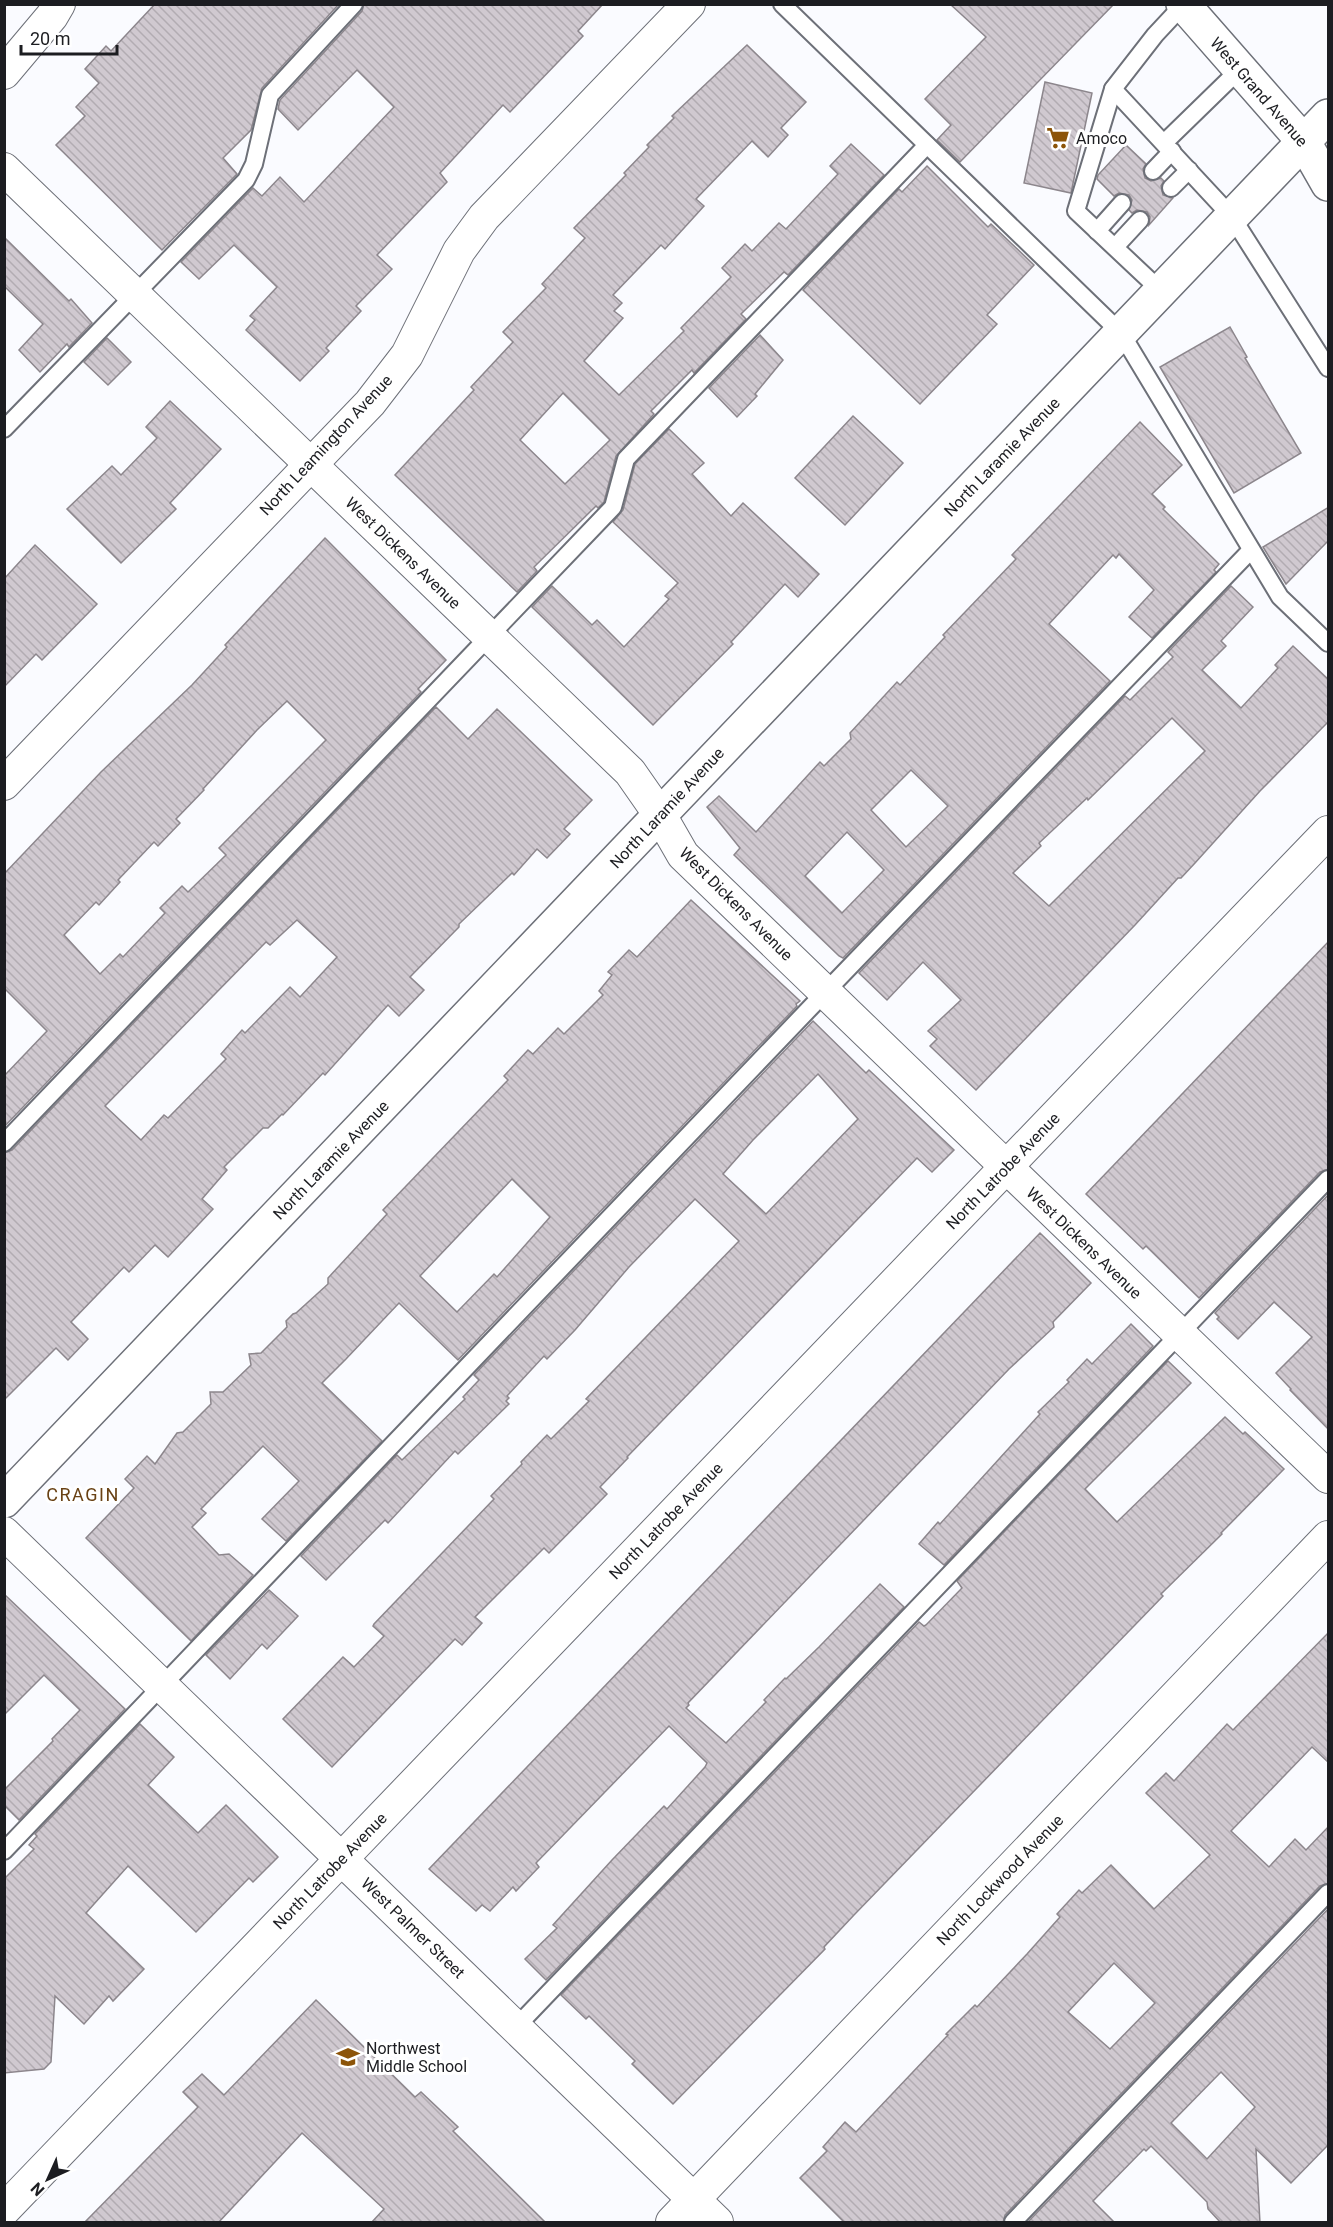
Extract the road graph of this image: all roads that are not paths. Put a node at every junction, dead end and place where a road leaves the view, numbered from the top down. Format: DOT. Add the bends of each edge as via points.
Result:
graph roads {
  1 [pos="59,4"];
  2 [pos="354,4"];
  3 [pos="689,4"];
  4 [pos="783,4"];
  5 [pos="1183,5"];
  6 [pos="1240,69"];
  7 [pos="4,73"];
  8 [pos="1113,89"];
  9 [pos="1329,116"];
  10 [pos="1304,142"];
  11 [pos="927,145"];
  12 [pos="1168,147"];
  13 [pos="4,169"];
  14 [pos="1189,170"];
  15 [pos="1153,171"];
  16 [pos="1329,184"];
  17 [pos="1172,188"];
  18 [pos="1122,203"];
  19 [pos="1232,218"];
  20 [pos="1140,220"];
  21 [pos="1097,231"];
  22 [pos="1115,247"];
  23 [pos="1161,291"];
  24 [pos="134,294"];
  25 [pos="1121,333"];
  26 [pos="1329,368"];
  27 [pos="4,429"];
  28 [pos="311,464"];
  29 [pos="1251,550"];
  30 [pos="489,636"];
  31 [pos="1329,643"];
  32 [pos="4,784"];
  33 [pos="660,815"];
  34 [pos="1329,832"];
  35 [pos="825,993"];
  36 [pos="4,1143"];
  37 [pos="1006,1168"];
  38 [pos="1329,1179"];
  39 [pos="1179,1334"];
  40 [pos="1329,1477"];
  41 [pos="4,1501"];
  42 [pos="4,1533"];
  43 [pos="1329,1537"];
  44 [pos="163,1687"];
  45 [pos="4,1851"];
  46 [pos="342,1859"];
  47 [pos="1329,1893"];
  48 [pos="516,2027"];
  49 [pos="694,2200"];
  50 [pos="4,2210"];
  51 [pos="672,2223"];
  52 [pos="717,2223"];
  53 [pos="1013,2223"];
  1 -- 7 [label="street"];
  2 -- 24 [label="lane" via="270,95 254,164 246,180"];
  3 -- 28 [label="street, North Leamington Avenue" via="484,217 459,251 407,355 370,403"];
  4 -- 11 [label="lane"];
  5 -- 6 [label="street, West Grand Avenue"];
  5 -- 8 [label="lane"];
  6 -- 10 [label="street, West Grand Avenue"];
  6 -- 12 [label="lane"];
  8 -- 12 [label="lane"];
  8 -- 21 [label="lane" via="1076,211"];
  9 -- 10 [label="street, North Laramie Avenue"];
  10 -- 16 [label="street, West Grand Avenue"];
  10 -- 19 [label="street, North Laramie Avenue"];
  11 -- 25 [label="lane"];
  11 -- 30 [label="lane" via="626,459 613,507"];
  12 -- 14 [label="lane"];
  12 -- 15 [label="lane"];
  13 -- 24 [label="street, West Dickens Avenue"];
  14 -- 17 [label="lane"];
  14 -- 19 [label="lane"];
  18 -- 21 [label="lane"];
  19 -- 23 [label="street, North Laramie Avenue"];
  19 -- 26 [label="lane"];
  20 -- 22 [label="lane"];
  21 -- 22 [label="lane"];
  22 -- 23 [label="lane"];
  23 -- 25 [label="street, North Laramie Avenue"];
  24 -- 27 [label="lane"];
  24 -- 28 [label="street, West Dickens Avenue"];
  25 -- 29 [label="lane"];
  25 -- 33 [label="street, North Laramie Avenue"];
  28 -- 30 [label="street, West Dickens Avenue"];
  28 -- 32 [label="street, North Leamington Avenue"];
  29 -- 31 [label="lane" via="1280,597"];
  29 -- 35 [label="lane"];
  30 -- 33 [label="street, West Dickens Avenue" via="630,772"];
  30 -- 36 [label="lane"];
  33 -- 35 [label="street, West Dickens Avenue" via="683,855"];
  33 -- 41 [label="street, North Laramie Avenue"];
  34 -- 37 [label="street, North Latrobe Avenue"];
  35 -- 37 [label="street, West Dickens Avenue"];
  35 -- 44 [label="lane"];
  37 -- 39 [label="street, West Dickens Avenue"];
  37 -- 46 [label="street, North Latrobe Avenue"];
  38 -- 39 [label="lane"];
  39 -- 40 [label="street, West Dickens Avenue"];
  39 -- 48 [label="lane"];
  42 -- 44 [label="street, West Palmer Street"];
  43 -- 49 [label="street, North Lockwood Avenue"];
  44 -- 45 [label="lane"];
  44 -- 46 [label="street, West Palmer Street"];
  46 -- 48 [label="street, West Palmer Street"];
  46 -- 50 [label="street, North Latrobe Avenue"];
  47 -- 53 [label="lane"];
  48 -- 49 [label="street, West Palmer Street"];
  49 -- 51 [label="street, North Lockwood Avenue"];
  49 -- 52 [label="street, West Palmer Street"];
}
